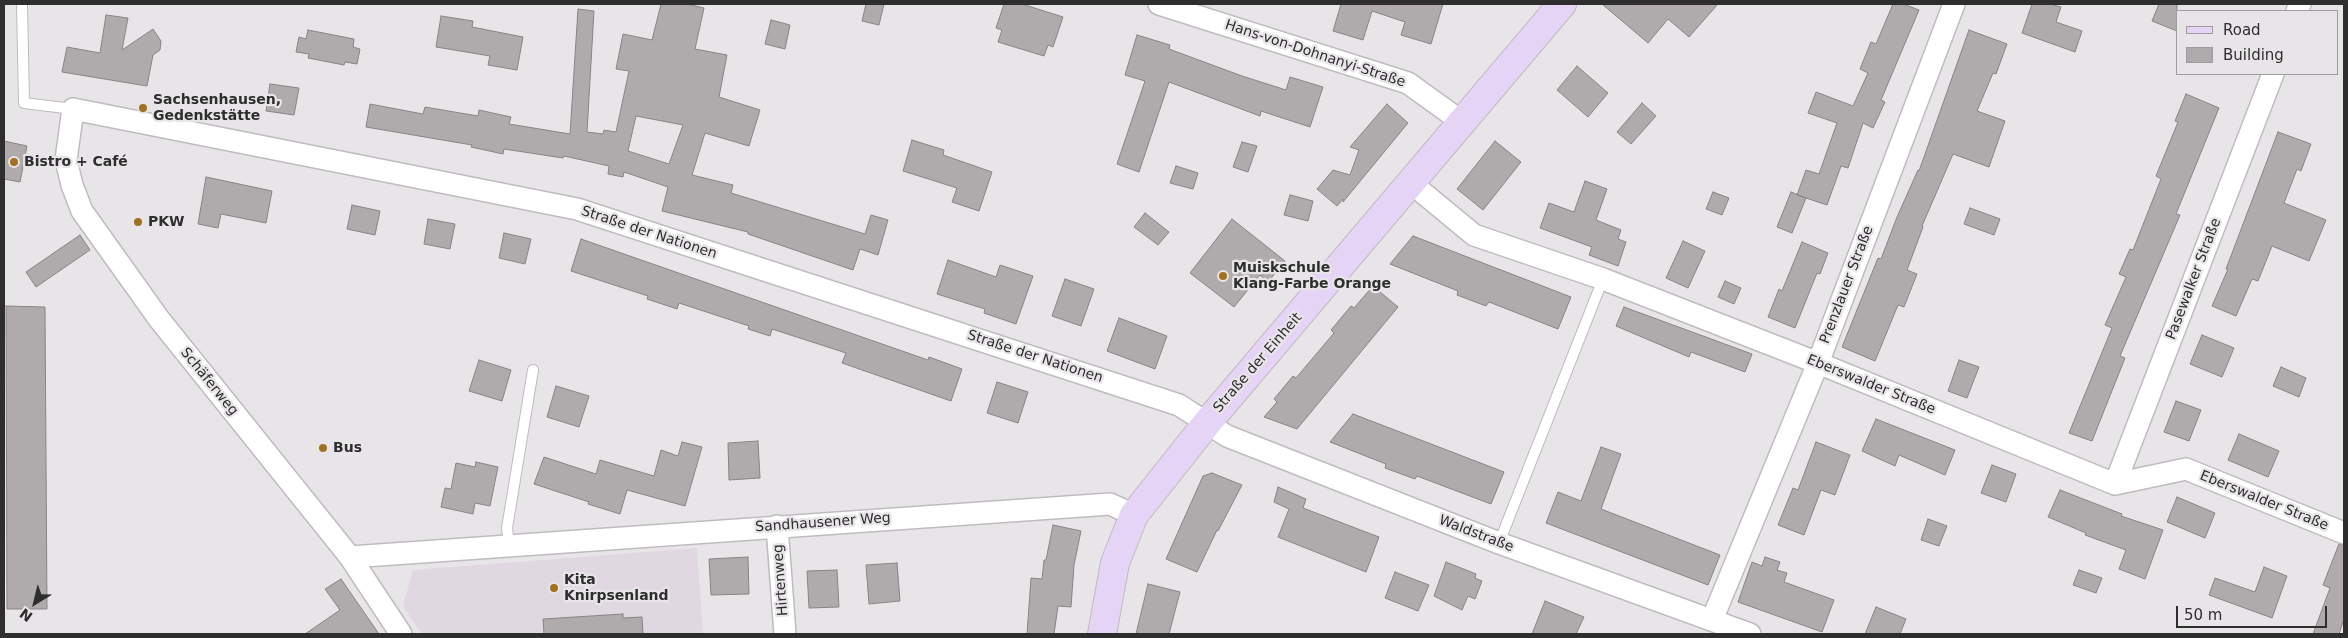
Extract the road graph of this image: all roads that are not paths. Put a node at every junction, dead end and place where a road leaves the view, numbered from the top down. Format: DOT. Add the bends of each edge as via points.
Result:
graph roads {
  1 [pos="22,4"];
  2 [pos="1562,4"];
  3 [pos="1954,4"];
  4 [pos="1173,6"];
  5 [pos="2273,75"];
  6 [pos="73,109"];
  7 [pos="1462,122"];
  8 [pos="1411,183"];
  9 [pos="1603,279"];
  10 [pos="1818,363"];
  11 [pos="534,370"];
  12 [pos="1207,423"];
  13 [pos="2114,484"];
  14 [pos="1134,515"];
  15 [pos="777,526"];
  16 [pos="2344,533"];
  17 [pos="1499,543"];
  18 [pos="510,545"];
  19 [pos="350,557"];
  20 [pos="1712,620"];
  21 [pos="402,634"];
  22 [pos="785,634"];
  23 [pos="1102,634"];
  24 [pos="1750,634"];
  1 -- 6 [label="lane" via="24,103"];
  2 -- 7 [label="street, Straße der Einheit"];
  3 -- 10 [label="street, Prenzlauer Straße"];
  4 -- 7 [label="street, Hans-von-Dohnanyi-Straße" via="1408,82"];
  5 -- 13 [label="street, Pasewalker Straße"];
  6 -- 12 [label="street, Straße der Nationen" via="577,209 1179,405"];
  6 -- 19 [label="street, Schäferweg" via="66,160 82,211 159,319"];
  7 -- 8 [label="street, Straße der Einheit"];
  8 -- 9 [label="street, Eberswalder Straße" via="1474,235"];
  8 -- 12 [label="street, Straße der Einheit"];
  9 -- 10 [label="street, Eberswalder Straße"];
  9 -- 17 [label="lane"];
  10 -- 13 [label="street, Eberswalder Straße"];
  10 -- 20 [label="street, Prenzlauer Straße"];
  11 -- 18 [label="lane" via="507,528"];
  12 -- 14 [label="street, Straße der Einheit"];
  12 -- 17 [label="street, Waldstraße" via="1227,436"];
  13 -- 16 [label="street, Eberswalder Straße" via="2186,470"];
  14 -- 15 [label="street, Sandhausener Weg" via="1110,504"];
  14 -- 23 [label="street, Straße der Einheit" via="1115,563"];
  15 -- 18 [label="street, Sandhausener Weg"];
  15 -- 22 [label="street, Hirtenweg"];
  17 -- 20 [label="street, Waldstraße"];
  18 -- 19 [label="street, Sandhausener Weg"];
  19 -- 21 [label="street, Schäferweg"];
  20 -- 24 [label="street, Waldstraße"];
}
